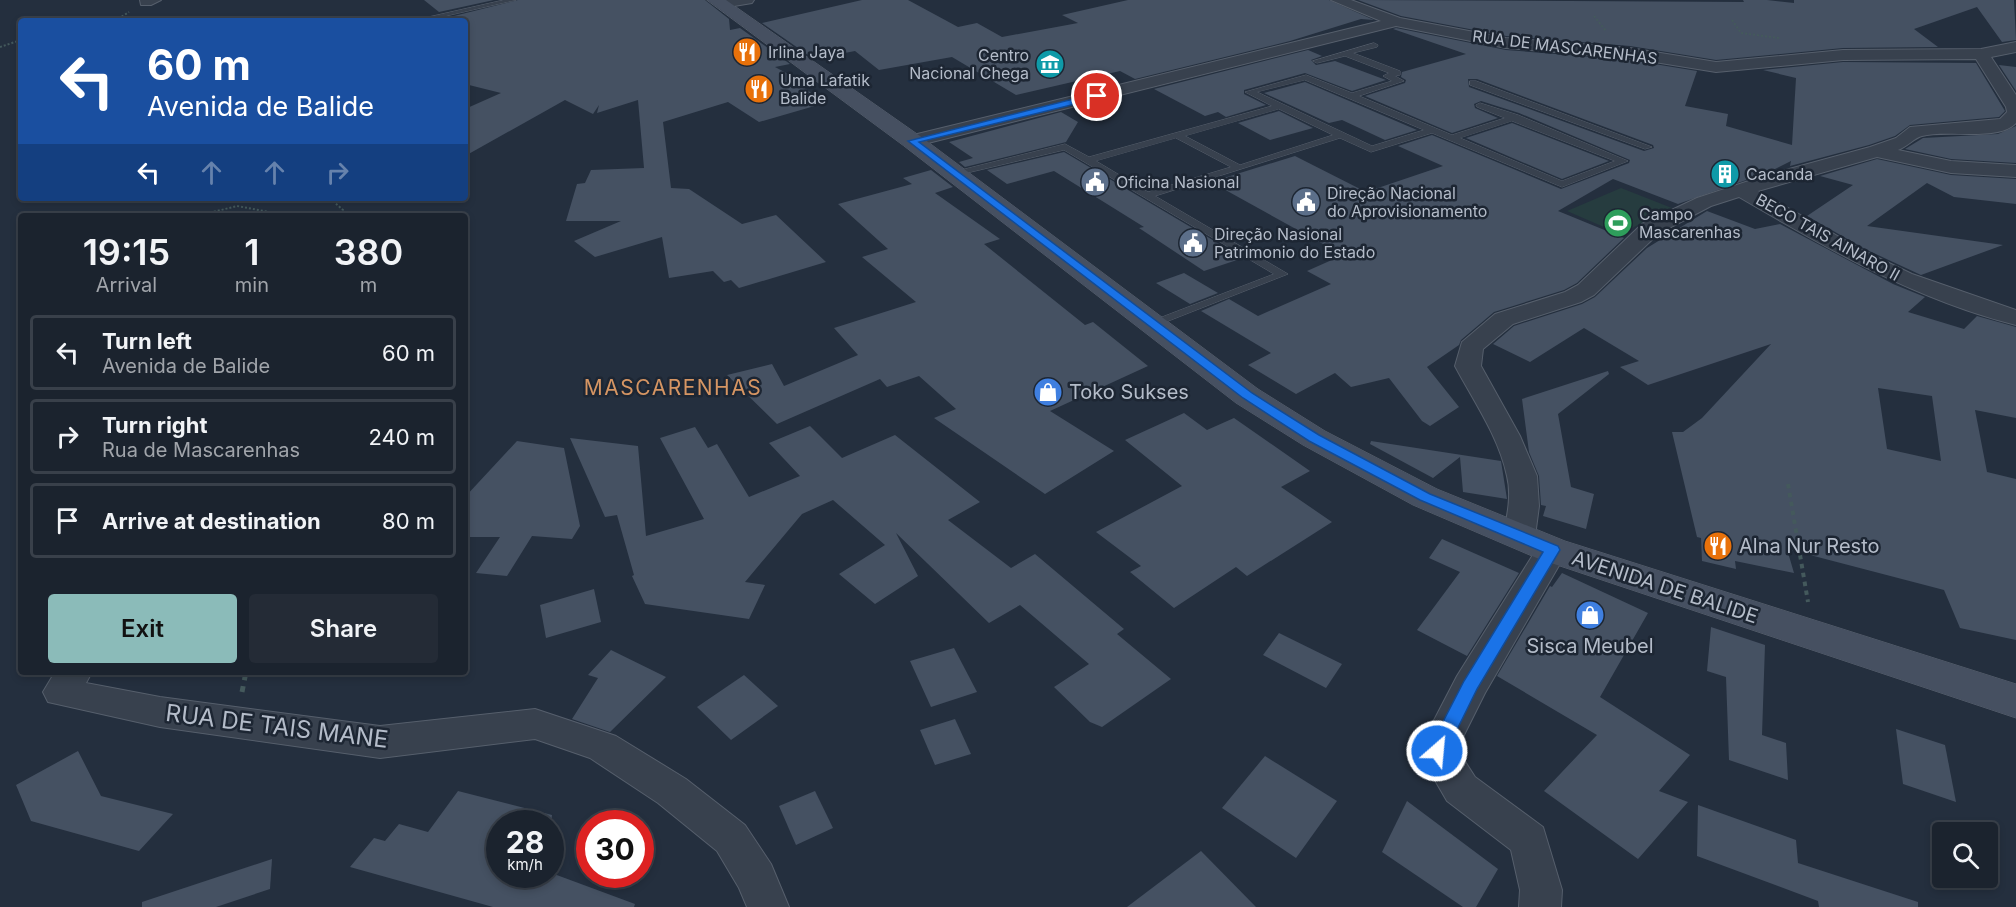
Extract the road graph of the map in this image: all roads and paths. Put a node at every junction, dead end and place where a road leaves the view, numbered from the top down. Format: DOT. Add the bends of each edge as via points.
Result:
graph roads {
  1 [pos="513,0"];
  2 [pos="1338,0"];
  3 [pos="728,1"];
  4 [pos="428,18"];
  5 [pos="1396,22"];
  6 [pos="18,41"];
  7 [pos="1374,45"];
  8 [pos="0,47"];
  9 [pos="2016,47"];
  10 [pos="1345,53"];
  11 [pos="1981,54"];
  12 [pos="1317,61"];
  13 [pos="1473,83"];
  14 [pos="1351,96"];
  15 [pos="1480,105"];
  16 [pos="1280,106"];
  17 [pos="1542,108"];
  18 [pos="1513,118"];
  19 [pos="1432,130"];
  20 [pos="1341,135"];
  21 [pos="1178,136"];
  22 [pos="1452,138"];
  23 [pos="912,141"];
  24 [pos="1648,147"];
  25 [pos="1877,151"];
  26 [pos="1087,161"];
  27 [pos="1239,168"];
  28 [pos="2016,171"];
  29 [pos="954,173"];
  30 [pos="1742,190"];
  31 [pos="1148,195"];
  32 [pos="333,201"];
  33 [pos="208,213"];
  34 [pos="275,213"];
  35 [pos="342,213"];
  36 [pos="2016,318"];
  37 [pos="1153,324"];
  38 [pos="1788,484"];
  39 [pos="1519,536"];
  40 [pos="1552,550"];
  41 [pos="1814,635"];
  42 [pos="72,675"];
  43 [pos="2016,701"];
  44 [pos="768,907"];
  45 [pos="1540,907"];
  1 -- 4 [label="lane"];
  2 -- 5 [label="street"];
  3 -- 23 [label="main road, AVENIDA DE BALIDE"];
  5 -- 11 [label="street, RUA DE MASCARENHAS" via="1506,43 1630,53 1716,67 1843,55"];
  5 -- 23 [label="street, RUA DE MASCARENHAS"];
  6 -- 8 [label="path"];
  7 -- 10 [label="lane"];
  9 -- 11 [label="street, RUA DE MASCARENHAS"];
  10 -- 12 [label="lane"];
  10 -- 14 [label="lane" via="1397,73 1387,76 1400,81"];
  11 -- 25 [label="street" via="2015,107 2011,120 1999,126 1916,131 1903,142"];
  13 -- 17 [label="lane"];
  14 -- 16 [label="lane" via="1306,77 1250,92"];
  14 -- 19 [label="lane"];
  15 -- 18 [label="lane"];
  16 -- 20 [label="lane"];
  16 -- 21 [label="lane"];
  17 -- 18 [label="lane"];
  17 -- 24 [label="lane"];
  18 -- 22 [label="lane"];
  18 -- 22 [label="lane" via="1623,161 1562,184"];
  19 -- 20 [label="lane" via="1371,149"];
  19 -- 22 [label="lane"];
  20 -- 27 [label="lane"];
  21 -- 26 [label="lane"];
  21 -- 27 [label="lane"];
  23 -- 29 [label="main road, AVENIDA DE BALIDE"];
  25 -- 28 [label="street" via="1950,167 1988,166"];
  25 -- 30 [label="street"];
  26 -- 29 [label="lane" via="1065,147"];
  26 -- 31 [label="lane"];
  27 -- 31 [label="lane"];
  29 -- 37 [label="main road, AVENIDA DE BALIDE"];
  30 -- 36 [label="street, BECO TAIS AINARO II" via="1904,279"];
  30 -- 39 [label="street" via="1682,212 1650,229 1586,290 1504,319 1471,347 1468,366 1506,436 1522,476 1524,506"];
  31 -- 37 [label="lane" via="1283,274"];
  32 -- 35 [label="path"];
  33 -- 34 [label="path" via="237,206"];
  37 -- 39 [label="main road, AVENIDA DE BALIDE" via="1247,396 1314,438 1425,497"];
  38 -- 41 [label="path"];
  39 -- 40 [label="main road, AVENIDA DE BALIDE"];
  40 -- 41 [label="main road, AVENIDA DE BALIDE"];
  40 -- 45 [label="street" via="1470,686 1437,751 1461,789 1529,840 1541,890"];
  41 -- 43 [label="main road, AVENIDA DE BALIDE"];
  42 -- 44 [label="street, RUA DE TAIS MANE" via="61,692 160,712 380,742 535,724 603,747 672,791 730,838 756,878"];
}
